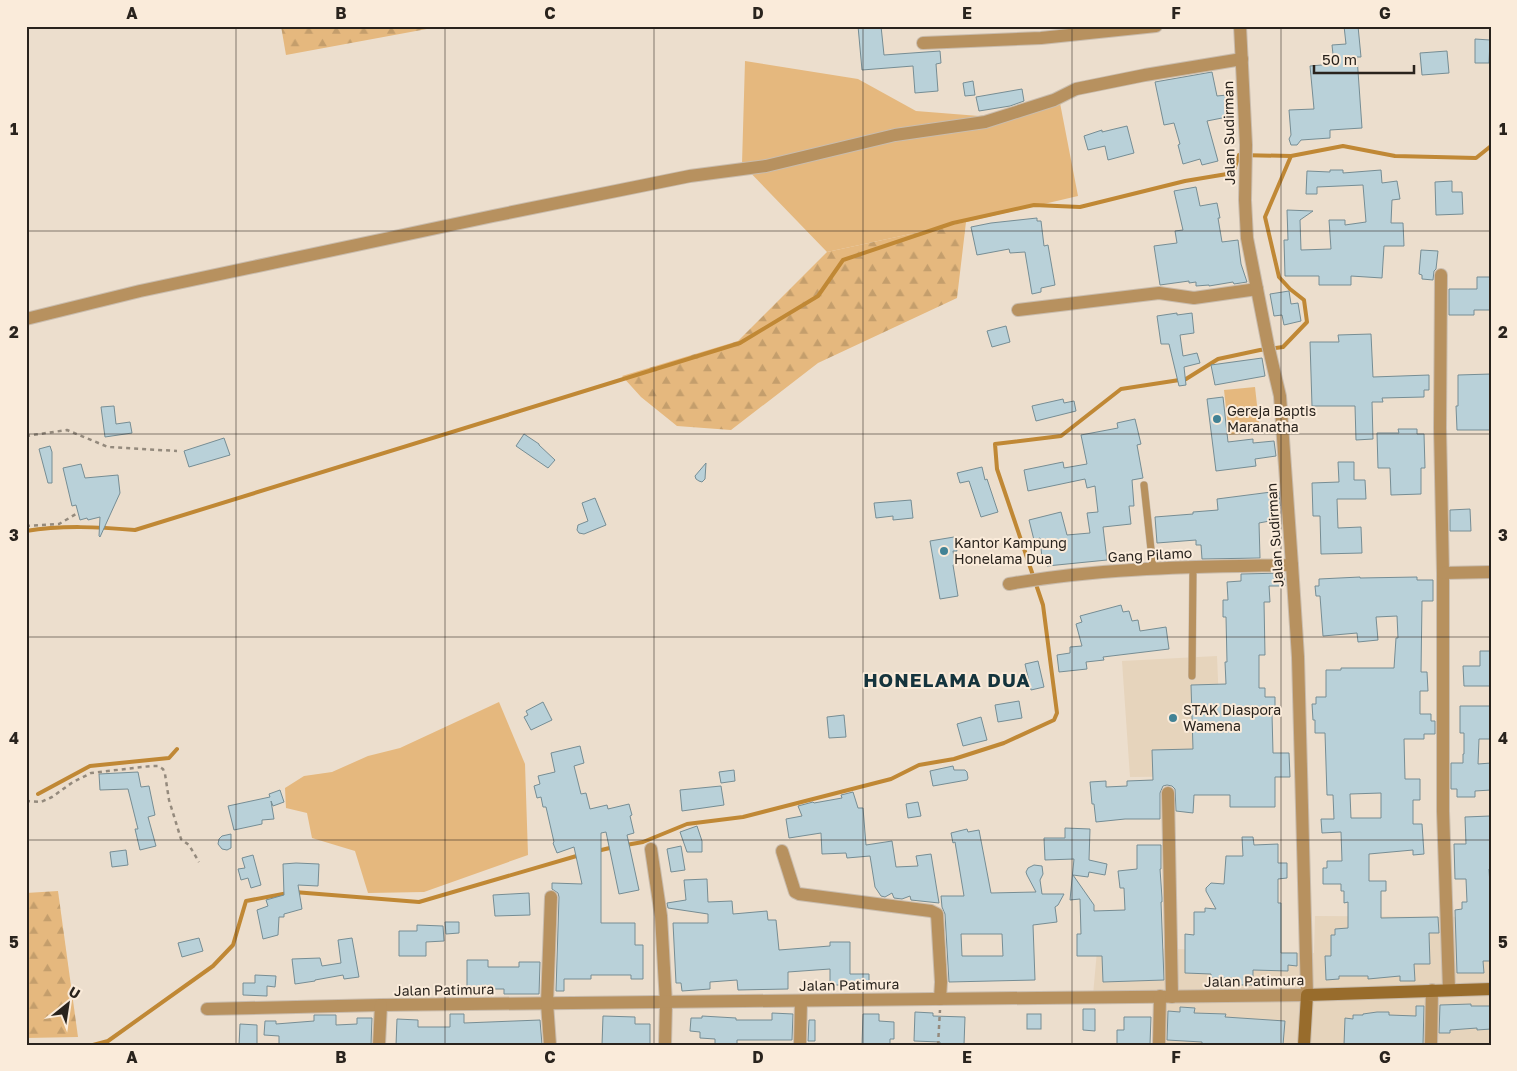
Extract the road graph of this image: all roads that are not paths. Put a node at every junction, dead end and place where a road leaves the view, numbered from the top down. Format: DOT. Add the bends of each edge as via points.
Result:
graph roads {
  1 [pos="1156,26"];
  2 [pos="1240,26"];
  3 [pos="923,43"];
  4 [pos="1242,59"];
  5 [pos="1440,275"];
  6 [pos="1257,289"];
  7 [pos="1018,310"];
  8 [pos="26,320"];
  9 [pos="1144,485"];
  10 [pos="1292,566"];
  11 [pos="1193,567"];
  12 [pos="1153,568"];
  13 [pos="1491,572"];
  14 [pos="1443,573"];
  15 [pos="1009,584"];
  16 [pos="1192,676"];
  17 [pos="1168,793"];
  18 [pos="651,849"];
  19 [pos="782,851"];
  20 [pos="551,896"];
  21 [pos="1491,989"];
  22 [pos="1432,990"];
  23 [pos="1449,990"];
  24 [pos="1307,995"];
  25 [pos="1166,996"];
  26 [pos="940,999"];
  27 [pos="801,1001"];
  28 [pos="666,1003"];
  29 [pos="547,1004"];
  30 [pos="381,1005"];
  31 [pos="207,1009"];
  32 [pos="379,1045"];
  33 [pos="550,1045"];
  34 [pos="665,1045"];
  35 [pos="800,1045"];
  36 [pos="1159,1045"];
  37 [pos="1304,1045"];
  38 [pos="1431,1045"];
  1 -- 3 [label="street" via="1041,38"];
  2 -- 4 [label="street, Jalan Sudirman"];
  4 -- 6 [label="street, Jalan Sudirman" via="1247,238"];
  4 -- 8 [label="street" via="1076,89 1054,100 985,122 895,135 766,166 690,176 512,212 140,291"];
  5 -- 14 [label="street"];
  6 -- 7 [label="street" via="1194,298 1159,293"];
  6 -- 10 [label="street, Jalan Sudirman" via="1280,396"];
  9 -- 12 [label="lane"];
  10 -- 11 [label="street, Gang Pilamo"];
  10 -- 24 [label="street, Jalan Sudirman" via="1298,656"];
  11 -- 12 [label="street, Gang Pilamo"];
  11 -- 16 [label="lane"];
  12 -- 15 [label="street, Gang Pilamo"];
  13 -- 14 [label="street"];
  14 -- 23 [label="street" via="1443,811"];
  17 -- 25 [label="street"];
  18 -- 28 [label="street" via="661,916"];
  19 -- 26 [label="street" via="795,892 799,894 937,914"];
  20 -- 29 [label="street"];
  21 -- 23 [label="main road, Jalan Patimura"];
  22 -- 23 [label="main road, Jalan Patimura"];
  22 -- 24 [label="main road, Jalan Patimura"];
  22 -- 38 [label="street"];
  24 -- 25 [label="street, Jalan Patimura"];
  24 -- 37 [label="main road, Jalan Sudirman"];
  25 -- 26 [label="street, Jalan Patimura"];
  25 -- 36 [label="street"];
  26 -- 27 [label="street, Jalan Patimura"];
  27 -- 28 [label="street, Jalan Patimura"];
  27 -- 35 [label="street"];
  28 -- 29 [label="street, Jalan Patimura"];
  28 -- 34 [label="street"];
  29 -- 30 [label="street, Jalan Patimura"];
  29 -- 33 [label="street"];
  30 -- 31 [label="street, Jalan Patimura"];
  30 -- 32 [label="street"];
}
